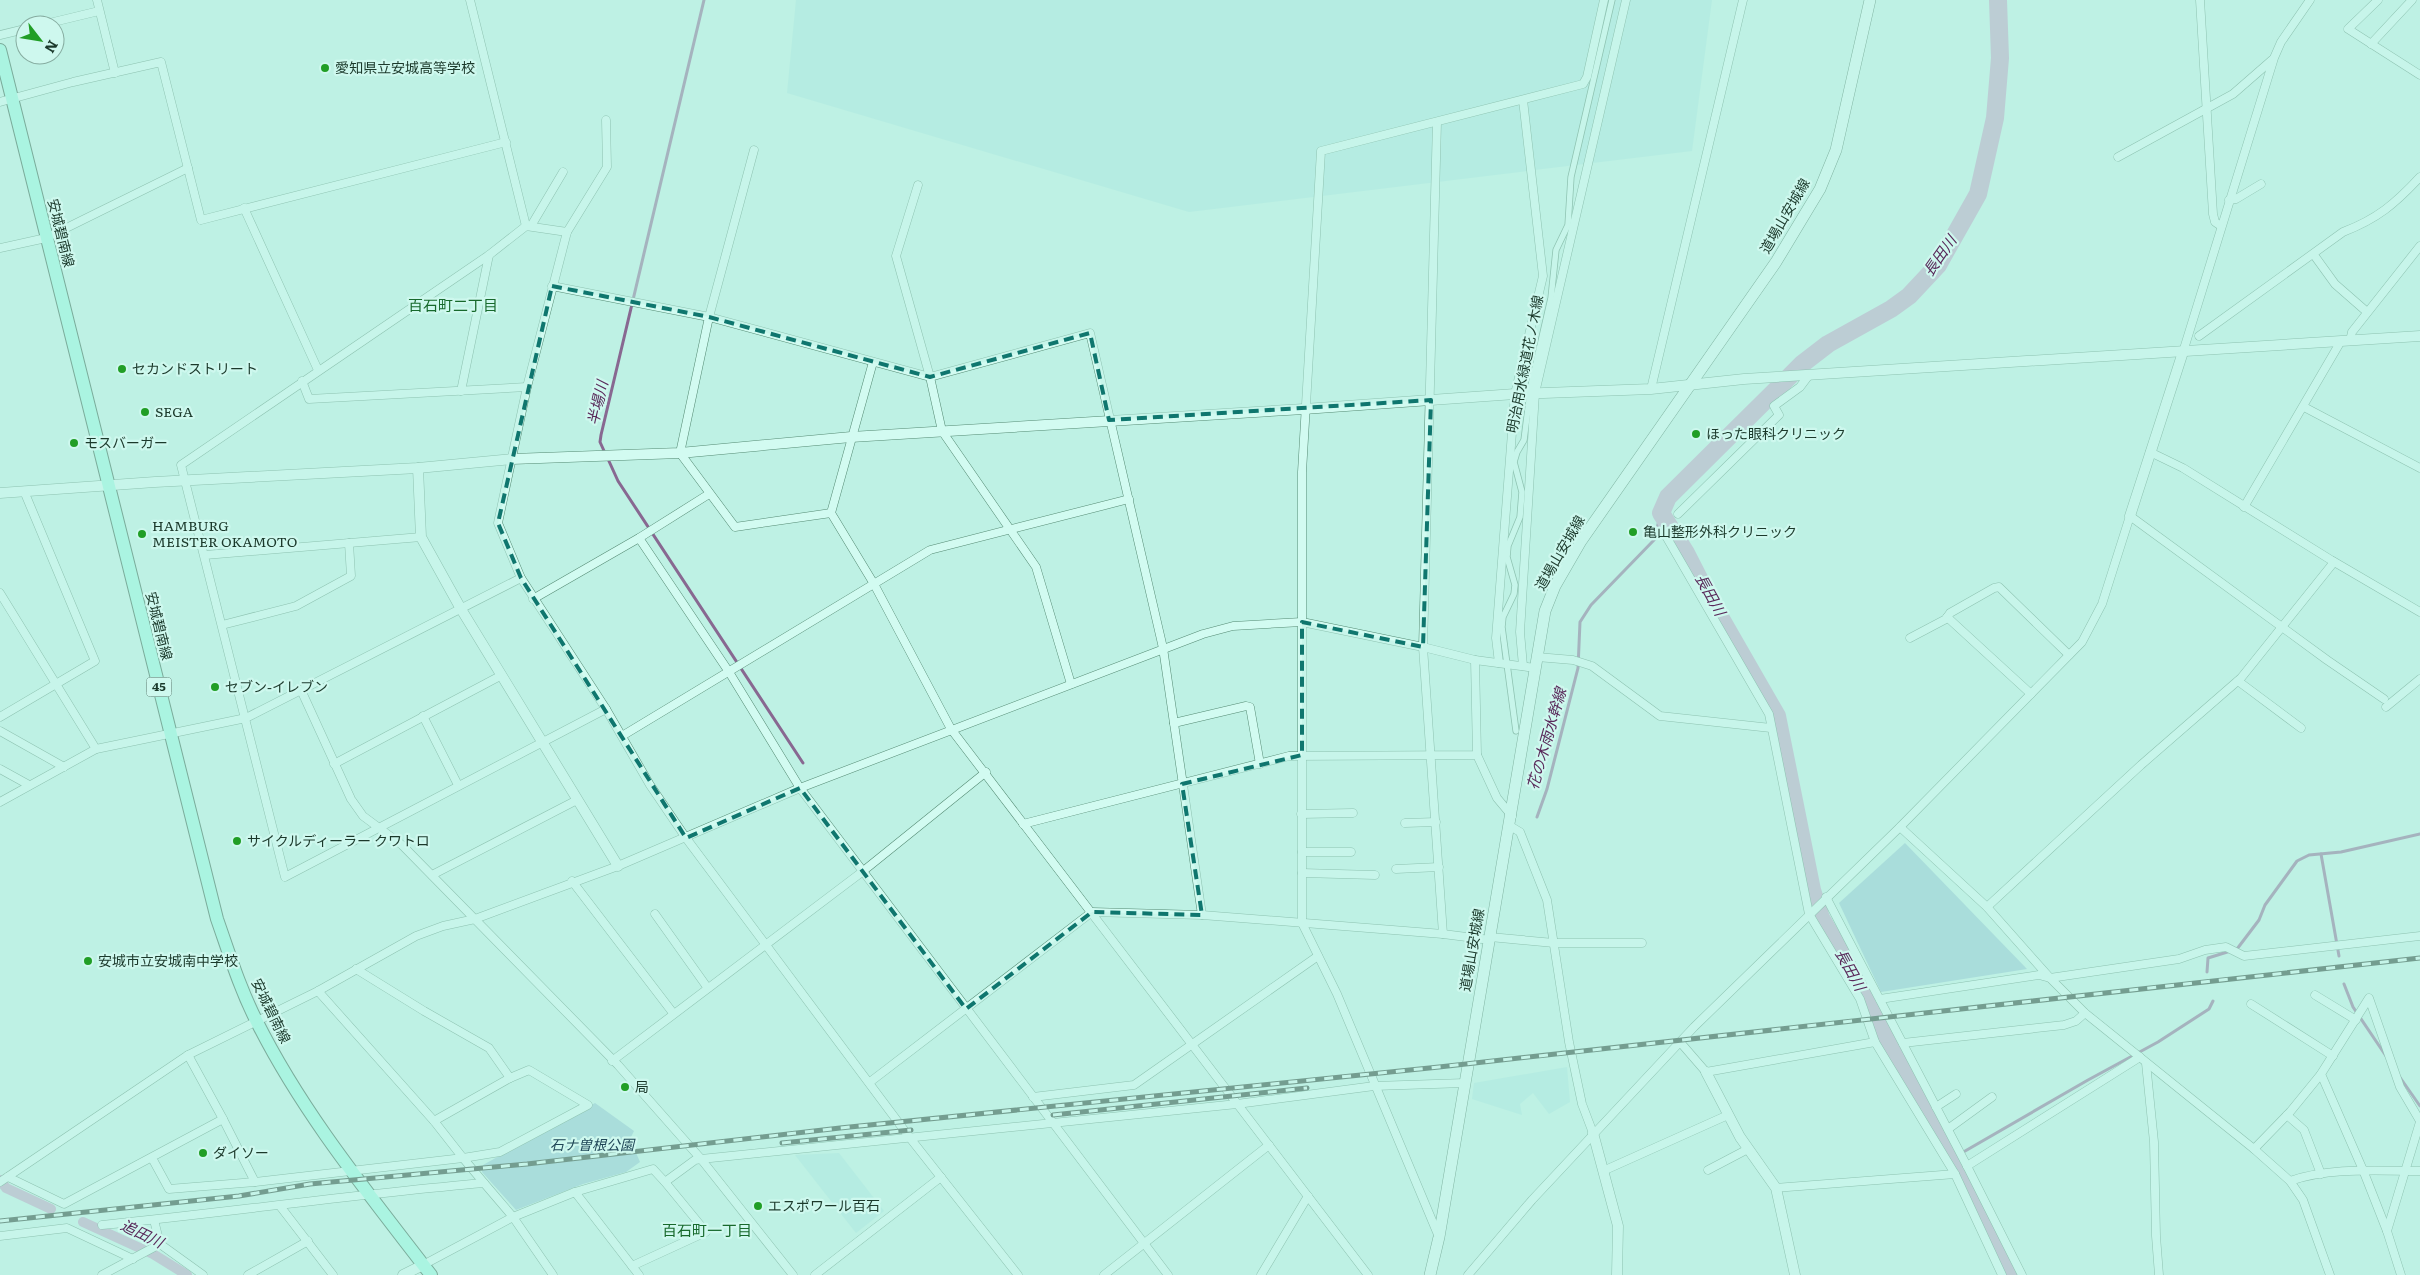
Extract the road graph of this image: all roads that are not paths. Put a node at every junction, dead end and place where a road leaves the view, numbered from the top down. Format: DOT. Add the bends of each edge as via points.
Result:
graph roads {
  1 [pos="97,0"];
  2 [pos="470,0"];
  3 [pos="1604,0"];
  4 [pos="1612,0"];
  5 [pos="1626,0"];
  6 [pos="1743,0"];
  7 [pos="1870,0"];
  8 [pos="2200,0"];
  9 [pos="2310,0"];
  10 [pos="2378,0"];
  11 [pos="2412,0"];
  12 [pos="99,11"];
  13 [pos="65,19"];
  14 [pos="15,31"];
  15 [pos="0,35"];
  16 [pos="2371,44"];
  17 [pos="0,50"];
  18 [pos="2274,58"];
  19 [pos="115,73"];
  20 [pos="2420,75"];
  21 [pos="6,100"];
  22 [pos="1523,100"];
  23 [pos="2207,110"];
  24 [pos="606,120"];
  25 [pos="1437,122"];
  26 [pos="506,142"];
  27 [pos="754,150"];
  28 [pos="2118,157"];
  29 [pos="188,168"];
  30 [pos="564,172"];
  31 [pos="2420,177"];
  32 [pos="2261,184"];
  33 [pos="918,185"];
  34 [pos="2229,200"];
  35 [pos="244,208"];
  36 [pos="528,226"];
  37 [pos="2221,226"];
  38 [pos="567,232"];
  39 [pos="46,238"];
  40 [pos="2420,246"];
  41 [pos="0,248"];
  42 [pos="489,255"];
  43 [pos="2314,255"];
  44 [pos="552,286"];
  45 [pos="2367,312"];
  46 [pos="709,317"];
  47 [pos="2199,336"];
  48 [pos="2420,336"];
  49 [pos="2345,341"];
  50 [pos="2183,352"];
  51 [pos="873,362"];
  52 [pos="318,370"];
  53 [pos="1809,375"];
  54 [pos="930,377"];
  55 [pos="302,381"];
  56 [pos="1689,386"];
  57 [pos="527,387"];
  58 [pos="1651,389"];
  59 [pos="461,391"];
  60 [pos="1533,393"];
  61 [pos="1515,394"];
  62 [pos="1430,400"];
  63 [pos="2304,407"];
  64 [pos="1304,410"];
  65 [pos="1109,420"];
  66 [pos="942,431"];
  67 [pos="851,437"];
  68 [pos="2150,452"];
  69 [pos="680,454"];
  70 [pos="512,459"];
  71 [pos="418,468"];
  72 [pos="2420,468"];
  73 [pos="184,481"];
  74 [pos="108,486"];
  75 [pos="24,491"];
  76 [pos="0,493"];
  77 [pos="709,494"];
  78 [pos="1129,499"];
  79 [pos="2244,507"];
  80 [pos="831,513"];
  81 [pos="1678,514"];
  82 [pos="2130,516"];
  83 [pos="1010,529"];
  84 [pos="1664,531"];
  85 [pos="422,538"];
  86 [pos="638,538"];
  87 [pos="349,543"];
  88 [pos="204,554"];
  89 [pos="2334,562"];
  90 [pos="521,578"];
  91 [pos="874,584"];
  92 [pos="1,595"];
  93 [pos="534,599"];
  94 [pos="460,609"];
  95 [pos="2420,612"];
  96 [pos="1947,617"];
  97 [pos="1302,622"];
  98 [pos="222,625"];
  99 [pos="2283,628"];
  100 [pos="1910,638"];
  101 [pos="1423,646"];
  102 [pos="1162,648"];
  103 [pos="2069,655"];
  104 [pos="1475,660"];
  105 [pos="1536,662"];
  106 [pos="1503,663"];
  107 [pos="1523,666"];
  108 [pos="729,672"];
  109 [pos="502,676"];
  110 [pos="2238,680"];
  111 [pos="2420,680"];
  112 [pos="56,683"];
  113 [pos="1071,684"];
  114 [pos="301,690"];
  115 [pos="2031,694"];
  116 [pos="606,709"];
  117 [pos="423,716"];
  118 [pos="0,717"];
  119 [pos="246,718"];
  120 [pos="1174,723"];
  121 [pos="1771,728"];
  122 [pos="2301,728"];
  123 [pos="951,729"];
  124 [pos="0,731"];
  125 [pos="1516,731"];
  126 [pos="170,733"];
  127 [pos="622,736"];
  128 [pos="542,742"];
  129 [pos="96,748"];
  130 [pos="1302,755"];
  131 [pos="1477,755"];
  132 [pos="1432,756"];
  133 [pos="334,764"];
  134 [pos="1260,764"];
  135 [pos="64,767"];
  136 [pos="0,769"];
  137 [pos="986,772"];
  138 [pos="1182,784"];
  139 [pos="29,785"];
  140 [pos="458,785"];
  141 [pos="800,788"];
  142 [pos="577,800"];
  143 [pos="0,802"];
  144 [pos="1353,813"];
  145 [pos="1301,814"];
  146 [pos="1511,821"];
  147 [pos="1436,822"];
  148 [pos="1405,823"];
  149 [pos="1023,824"];
  150 [pos="379,827"];
  151 [pos="1900,827"];
  152 [pos="686,838"];
  153 [pos="1302,852"];
  154 [pos="1351,852"];
  155 [pos="618,866"];
  156 [pos="1438,867"];
  157 [pos="1396,869"];
  158 [pos="862,872"];
  159 [pos="1302,873"];
  160 [pos="432,874"];
  161 [pos="1374,875"];
  162 [pos="572,881"];
  163 [pos="1824,899"];
  164 [pos="1987,907"];
  165 [pos="1092,912"];
  166 [pos="1810,912"];
  167 [pos="655,914"];
  168 [pos="1202,915"];
  169 [pos="475,920"];
  170 [pos="1302,923"];
  171 [pos="1443,934"];
  172 [pos="2420,936"];
  173 [pos="1490,938"];
  174 [pos="1642,943"];
  175 [pos="765,944"];
  176 [pos="1554,944"];
  177 [pos="1318,956"];
  178 [pos="356,969"];
  179 [pos="2050,978"];
  180 [pos="707,987"];
  181 [pos="318,990"];
  182 [pos="2315,995"];
  183 [pos="1880,1000"];
  184 [pos="2251,1004"];
  185 [pos="966,1009"];
  186 [pos="673,1013"];
  187 [pos="2085,1014"];
  188 [pos="2356,1020"];
  189 [pos="257,1021"];
  190 [pos="1680,1042"];
  191 [pos="1875,1042"];
  192 [pos="1191,1043"];
  193 [pos="1903,1043"];
  194 [pos="188,1055"];
  195 [pos="2333,1056"];
  196 [pos="2143,1060"];
  197 [pos="612,1061"];
  198 [pos="1706,1072"];
  199 [pos="2321,1074"];
  200 [pos="510,1078"];
  201 [pos="870,1082"];
  202 [pos="1465,1083"];
  203 [pos="1374,1086"];
  204 [pos="1956,1094"];
  205 [pos="1033,1096"];
  206 [pos="1992,1097"];
  207 [pos="1238,1104"];
  208 [pos="1936,1107"];
  209 [pos="1728,1115"];
  210 [pos="2287,1115"];
  211 [pos="223,1119"];
  212 [pos="2420,1121"];
  213 [pos="434,1122"];
  214 [pos="1052,1123"];
  215 [pos="1948,1129"];
  216 [pos="1593,1133"];
  217 [pos="910,1138"];
  218 [pos="1269,1145"];
  219 [pos="1748,1149"];
  220 [pos="2254,1149"];
  221 [pos="152,1158"];
  222 [pos="463,1158"];
  223 [pos="701,1159"];
  224 [pos="1967,1166"];
  225 [pos="1708,1170"];
  226 [pos="2363,1170"];
  227 [pos="353,1171"];
  228 [pos="1604,1171"];
  229 [pos="2405,1171"];
  230 [pos="2420,1171"];
  231 [pos="1955,1174"];
  232 [pos="2321,1174"];
  233 [pos="941,1177"];
  234 [pos="4,1180"];
  235 [pos="2290,1181"];
  236 [pos="255,1182"];
  237 [pos="665,1182"];
  238 [pos="484,1183"];
  239 [pos="1776,1188"];
  240 [pos="575,1192"];
  241 [pos="369,1193"];
  242 [pos="1308,1196"];
  243 [pos="280,1206"];
  244 [pos="513,1217"];
  245 [pos="154,1220"];
  246 [pos="102,1225"];
  247 [pos="2387,1231"];
  248 [pos="0,1236"];
  249 [pos="1438,1237"];
  250 [pos="308,1241"];
  251 [pos="1145,1243"];
  252 [pos="160,1244"];
  253 [pos="133,1258"];
  254 [pos="423,1264"];
  255 [pos="632,1266"];
  256 [pos="102,1275"];
  257 [pos="203,1275"];
  258 [pos="248,1275"];
  259 [pos="333,1275"];
  260 [pos="403,1275"];
  261 [pos="431,1275"];
  262 [pos="553,1275"];
  263 [pos="639,1275"];
  264 [pos="793,1275"];
  265 [pos="815,1275"];
  266 [pos="1018,1275"];
  267 [pos="1104,1275"];
  268 [pos="1168,1275"];
  269 [pos="1262,1275"];
  270 [pos="1368,1275"];
  271 [pos="1430,1275"];
  272 [pos="1468,1275"];
  273 [pos="1617,1275"];
  274 [pos="1795,1275"];
  275 [pos="2002,1275"];
  276 [pos="2022,1275"];
  277 [pos="2159,1275"];
  278 [pos="2330,1275"];
  279 [pos="2401,1275"];
  1 -- 12 [label="street"];
  2 -- 26 [label="street"];
  3 -- 22 [label="street" via="1583,84"];
  4 -- 60 [label="street, 明治用水緑道花ノ木線" via="1570,177 1568,225 1556,250 1551,298"];
  5 -- 60 [label="street"];
  6 -- 58 [label="street"];
  7 -- 56 [label="main road, 道場山安城線" via="1836,150 1820,189 1776,262"];
  8 -- 23 [label="street"];
  9 -- 18 [label="street"];
  10 -- 16 [label="street" via="2348,29"];
  11 -- 16 [label="street"];
  12 -- 13 [label="street"];
  12 -- 19 [label="street"];
  14 -- 15 [label="street"];
  16 -- 20 [label="street"];
  17 -- 21 [label="main road, 安城碧南線 / 45"];
  18 -- 23 [label="street" via="2233,94"];
  18 -- 34 [label="street"];
  19 -- 21 [label="street"];
  19 -- 29 [label="street" via="161,62"];
  21 -- 39 [label="main road, 安城碧南線 / 45"];
  22 -- 25 [label="street"];
  22 -- 61 [label="street" via="1543,276"];
  23 -- 28 [label="street"];
  23 -- 37 [label="street" via="2213,214 2215,222"];
  24 -- 38 [label="street" via="606,167"];
  25 -- 62 [label="street"];
  25 -- 64 [label="street" via="1322,151"];
  26 -- 35 [label="street"];
  26 -- 36 [label="street"];
  27 -- 46 [label="street"];
  29 -- 35 [label="street" via="200,220"];
  29 -- 39 [label="street"];
  30 -- 36 [label="street"];
  31 -- 43 [label="street" via="2385,211 2343,232"];
  32 -- 34 [label="street"];
  33 -- 54 [label="street" via="896,256"];
  34 -- 37 [label="street"];
  35 -- 52 [label="street"];
  36 -- 38 [label="street"];
  36 -- 42 [label="street"];
  37 -- 50 [label="street"];
  38 -- 44 [label="street"];
  39 -- 41 [label="street"];
  39 -- 74 [label="main road, 安城碧南線 / 45"];
  40 -- 45 [label="street"];
  42 -- 52 [label="street"];
  42 -- 59 [label="street"];
  43 -- 45 [label="street" via="2335,284"];
  43 -- 47 [label="street"];
  44 -- 46 [label="street"];
  44 -- 57 [label="street"];
  45 -- 49 [label="street"];
  46 -- 51 [label="street"];
  46 -- 69 [label="street"];
  48 -- 49 [label="street"];
  49 -- 50 [label="street"];
  49 -- 63 [label="street"];
  50 -- 53 [label="street"];
  50 -- 68 [label="street"];
  51 -- 54 [label="street"];
  51 -- 67 [label="street"];
  52 -- 55 [label="street"];
  53 -- 56 [label="street" via="1744,378"];
  53 -- 81 [label="street" via="1800,387 1774,406 1779,415"];
  54 -- 65 [label="street" via="1090,333"];
  54 -- 66 [label="street"];
  55 -- 59 [label="street" via="309,399"];
  55 -- 73 [label="street" via="181,465"];
  56 -- 58 [label="street"];
  56 -- 105 [label="main road, 道場山安城線" via="1581,541 1555,586 1545,611"];
  57 -- 59 [label="street"];
  57 -- 70 [label="street"];
  58 -- 60 [label="street"];
  60 -- 61 [label="street"];
  60 -- 106 [label="street, 明治用水緑道花ノ木線" via="1524,440 1514,462 1522,492 1520,517 1508,546 1515,585 1503,616"];
  60 -- 107 [label="street" via="1520,632"];
  61 -- 62 [label="street"];
  61 -- 106 [label="street" via="1496,638"];
  62 -- 64 [label="street"];
  62 -- 101 [label="street"];
  63 -- 72 [label="street"];
  63 -- 79 [label="street"];
  64 -- 65 [label="street"];
  64 -- 97 [label="street"];
  65 -- 66 [label="street"];
  65 -- 78 [label="street"];
  66 -- 67 [label="street"];
  66 -- 83 [label="street"];
  67 -- 69 [label="street"];
  67 -- 80 [label="street"];
  68 -- 79 [label="street" via="2183,468"];
  68 -- 82 [label="street"];
  69 -- 70 [label="street"];
  69 -- 77 [label="street"];
  70 -- 71 [label="street"];
  70 -- 90 [label="street" via="498,523"];
  71 -- 73 [label="street"];
  71 -- 85 [label="street"];
  73 -- 74 [label="street"];
  73 -- 88 [label="street"];
  74 -- 75 [label="street"];
  74 -- 126 [label="main road, 安城碧南線 / 45" via="118,515"];
  75 -- 76 [label="street"];
  75 -- 112 [label="street" via="95,661"];
  77 -- 80 [label="street" via="735,527"];
  77 -- 86 [label="street"];
  78 -- 83 [label="street"];
  78 -- 102 [label="street"];
  79 -- 89 [label="street"];
  80 -- 91 [label="street"];
  82 -- 99 [label="street"];
  82 -- 103 [label="street" via="2102,604 2082,642"];
  83 -- 91 [label="street" via="930,550"];
  83 -- 113 [label="street" via="1036,567"];
  84 -- 121 [label="street" via="1769,714"];
  85 -- 87 [label="street"];
  85 -- 94 [label="street"];
  86 -- 93 [label="street"];
  86 -- 108 [label="street"];
  87 -- 88 [label="street"];
  87 -- 98 [label="street" via="351,576 296,606"];
  88 -- 98 [label="street"];
  89 -- 95 [label="street"];
  89 -- 99 [label="street"];
  90 -- 93 [label="street"];
  90 -- 94 [label="street"];
  91 -- 108 [label="street"];
  91 -- 123 [label="street"];
  92 -- 112 [label="street"];
  93 -- 116 [label="street"];
  94 -- 109 [label="street"];
  94 -- 114 [label="street"];
  96 -- 100 [label="street"];
  96 -- 103 [label="street" via="1999,588"];
  96 -- 115 [label="street"];
  97 -- 101 [label="street"];
  97 -- 102 [label="street" via="1233,626"];
  97 -- 130 [label="street"];
  98 -- 119 [label="street"];
  99 -- 110 [label="street"];
  99 -- 111 [label="street" via="2385,703"];
  101 -- 104 [label="street"];
  101 -- 132 [label="street"];
  102 -- 113 [label="street"];
  102 -- 120 [label="street"];
  103 -- 115 [label="street"];
  104 -- 106 [label="street"];
  104 -- 131 [label="street"];
  105 -- 107 [label="street"];
  105 -- 121 [label="street" via="1573,660 1592,666 1660,716"];
  105 -- 146 [label="main road, 道場山安城線"];
  106 -- 107 [label="street"];
  106 -- 125 [label="street, 明治用水緑道花ノ木線"];
  108 -- 127 [label="street"];
  108 -- 141 [label="street"];
  109 -- 117 [label="street"];
  109 -- 128 [label="street"];
  110 -- 122 [label="street"];
  110 -- 164 [label="street"];
  112 -- 118 [label="street"];
  112 -- 129 [label="street"];
  113 -- 123 [label="street"];
  114 -- 119 [label="street"];
  114 -- 133 [label="street"];
  115 -- 151 [label="street"];
  116 -- 127 [label="street"];
  116 -- 128 [label="street"];
  117 -- 133 [label="street"];
  117 -- 140 [label="street"];
  119 -- 126 [label="street"];
  119 -- 150 [label="street" via="285,877"];
  120 -- 134 [label="street" via="1250,707"];
  120 -- 138 [label="street"];
  121 -- 166 [label="street"];
  123 -- 137 [label="street"];
  123 -- 141 [label="street"];
  124 -- 135 [label="street"];
  126 -- 129 [label="street"];
  126 -- 189 [label="main road, 安城碧南線 / 45" via="217,919"];
  127 -- 152 [label="street"];
  128 -- 140 [label="street"];
  128 -- 142 [label="street"];
  129 -- 135 [label="street"];
  130 -- 132 [label="street"];
  130 -- 134 [label="street"];
  130 -- 145 [label="street"];
  131 -- 132 [label="street"];
  131 -- 146 [label="street"];
  132 -- 147 [label="street"];
  133 -- 150 [label="street" via="363,816"];
  134 -- 138 [label="street"];
  135 -- 139 [label="street"];
  136 -- 139 [label="street"];
  137 -- 149 [label="street"];
  137 -- 158 [label="street"];
  138 -- 149 [label="street"];
  138 -- 168 [label="street"];
  139 -- 143 [label="street"];
  140 -- 150 [label="street"];
  141 -- 152 [label="street"];
  141 -- 158 [label="street"];
  142 -- 155 [label="street"];
  142 -- 160 [label="street"];
  144 -- 145 [label="street"];
  145 -- 153 [label="street"];
  146 -- 173 [label="main road, 道場山安城線"];
  146 -- 176 [label="street" via="1520,832 1541,881"];
  147 -- 148 [label="street"];
  147 -- 156 [label="street"];
  149 -- 165 [label="street"];
  150 -- 160 [label="street"];
  151 -- 163 [label="street"];
  151 -- 164 [label="street"];
  152 -- 155 [label="street"];
  152 -- 175 [label="street"];
  153 -- 154 [label="street"];
  153 -- 159 [label="street"];
  155 -- 162 [label="street"];
  156 -- 157 [label="street"];
  156 -- 171 [label="street"];
  158 -- 175 [label="street"];
  158 -- 185 [label="street"];
  159 -- 161 [label="street"];
  159 -- 170 [label="street"];
  160 -- 169 [label="street"];
  162 -- 169 [label="street"];
  162 -- 186 [label="street"];
  163 -- 166 [label="street"];
  163 -- 183 [label="street"];
  164 -- 179 [label="street"];
  165 -- 168 [label="street"];
  165 -- 185 [label="street"];
  165 -- 192 [label="street"];
  166 -- 190 [label="street"];
  166 -- 191 [label="street" via="1860,999"];
  167 -- 180 [label="street"];
  168 -- 170 [label="street"];
  169 -- 178 [label="street" via="443,926 416,936"];
  169 -- 197 [label="street"];
  170 -- 171 [label="street"];
  170 -- 177 [label="street"];
  171 -- 173 [label="street"];
  172 -- 179 [label="street" via="2244,956 2226,947 2179,959"];
  173 -- 176 [label="street"];
  173 -- 202 [label="main road, 道場山安城線"];
  174 -- 176 [label="street"];
  175 -- 180 [label="street"];
  175 -- 201 [label="street"];
  176 -- 216 [label="street" via="1569,1042 1582,1104"];
  177 -- 192 [label="street"];
  177 -- 203 [label="street" via="1369,1068"];
  178 -- 181 [label="street"];
  178 -- 200 [label="street" via="490,1048"];
  179 -- 183 [label="street" via="2039,975"];
  179 -- 187 [label="street"];
  180 -- 186 [label="street"];
  181 -- 189 [label="street"];
  181 -- 213 [label="street"];
  182 -- 188 [label="street"];
  183 -- 193 [label="street"];
  184 -- 195 [label="street"];
  185 -- 201 [label="street"];
  185 -- 205 [label="street"];
  186 -- 197 [label="street"];
  187 -- 193 [label="street" via="2064,1025"];
  187 -- 196 [label="street"];
  188 -- 195 [label="street"];
  188 -- 212 [label="street" via="2369,998 2400,1087"];
  189 -- 194 [label="street"];
  189 -- 227 [label="main road, 安城碧南線 / 45" via="312,1118"];
  190 -- 198 [label="street"];
  190 -- 216 [label="street"];
  191 -- 198 [label="street"];
  191 -- 231 [label="street"];
  192 -- 205 [label="street" via="1134,1085"];
  192 -- 207 [label="street"];
  193 -- 208 [label="street"];
  194 -- 211 [label="street"];
  194 -- 234 [label="street"];
  195 -- 199 [label="street"];
  196 -- 220 [label="street"];
  196 -- 224 [label="street"];
  196 -- 277 [label="street" via="2154,1142"];
  197 -- 223 [label="street"];
  198 -- 209 [label="street"];
  199 -- 210 [label="street"];
  199 -- 226 [label="street"];
  200 -- 213 [label="street"];
  200 -- 222 [label="street" via="529,1070 588,1104 500,1152"];
  201 -- 217 [label="street"];
  202 -- 203 [label="street"];
  202 -- 249 [label="main road, 道場山安城線"];
  203 -- 207 [label="street"];
  203 -- 249 [label="street"];
  204 -- 208 [label="street"];
  205 -- 214 [label="street"];
  206 -- 215 [label="street"];
  207 -- 214 [label="street"];
  207 -- 218 [label="street"];
  208 -- 215 [label="street"];
  209 -- 219 [label="street"];
  209 -- 228 [label="street"];
  210 -- 220 [label="street"];
  210 -- 232 [label="street" via="2304,1130"];
  211 -- 221 [label="street"];
  211 -- 236 [label="street"];
  212 -- 229 [label="street"];
  213 -- 222 [label="street"];
  214 -- 217 [label="street"];
  214 -- 251 [label="street"];
  215 -- 224 [label="street"];
  216 -- 228 [label="street"];
  216 -- 272 [label="street"];
  217 -- 223 [label="street"];
  217 -- 233 [label="street"];
  218 -- 242 [label="street"];
  218 -- 251 [label="street"];
  219 -- 225 [label="street"];
  219 -- 239 [label="street"];
  220 -- 235 [label="street"];
  221 -- 234 [label="street" via="64,1204"];
  221 -- 236 [label="street" via="169,1189"];
  222 -- 227 [label="street"];
  222 -- 238 [label="street"];
  223 -- 237 [label="street"];
  223 -- 264 [label="street"];
  224 -- 276 [label="street"];
  226 -- 229 [label="street"];
  226 -- 232 [label="street"];
  226 -- 247 [label="street"];
  227 -- 236 [label="street"];
  227 -- 241 [label="main road, 安城碧南線 / 45"];
  228 -- 273 [label="street" via="1618,1226"];
  229 -- 230 [label="street"];
  229 -- 247 [label="street"];
  231 -- 239 [label="street"];
  231 -- 275 [label="street"];
  232 -- 235 [label="street"];
  233 -- 265 [label="street"];
  233 -- 266 [label="street"];
  235 -- 278 [label="street" via="2303,1200"];
  237 -- 240 [label="street" via="653,1169"];
  237 -- 255 [label="street" via="706,1232"];
  238 -- 241 [label="street"];
  238 -- 244 [label="street"];
  239 -- 274 [label="street"];
  240 -- 244 [label="street"];
  240 -- 255 [label="street"];
  241 -- 243 [label="street"];
  241 -- 254 [label="main road, 安城碧南線 / 45"];
  242 -- 269 [label="street"];
  242 -- 270 [label="street"];
  243 -- 245 [label="street"];
  243 -- 250 [label="street"];
  244 -- 254 [label="street"];
  244 -- 262 [label="street"];
  245 -- 246 [label="street"];
  245 -- 252 [label="street"];
  247 -- 279 [label="street"];
  248 -- 253 [label="street" via="67,1228"];
  249 -- 271 [label="main road, 道場山安城線"];
  250 -- 258 [label="street"];
  250 -- 259 [label="street"];
  251 -- 267 [label="street"];
  251 -- 268 [label="street"];
  252 -- 253 [label="street"];
  252 -- 257 [label="street"];
  253 -- 256 [label="street"];
  254 -- 260 [label="street"];
  254 -- 261 [label="main road, 安城碧南線 / 45"];
  255 -- 263 [label="street"];
}
